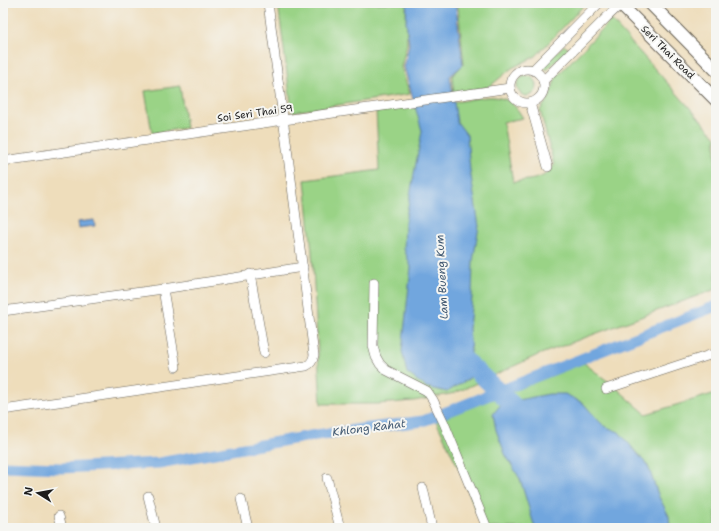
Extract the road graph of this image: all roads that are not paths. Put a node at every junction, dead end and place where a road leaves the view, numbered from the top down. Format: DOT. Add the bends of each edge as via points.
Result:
graph roads {
  1 [pos="268,3"];
  2 [pos="599,3"];
  3 [pos="621,3"];
  4 [pos="650,3"];
  5 [pos="533,70"];
  6 [pos="716,70"];
  7 [pos="543,81"];
  8 [pos="510,88"];
  9 [pos="716,100"];
  10 [pos="530,103"];
  11 [pos="284,120"];
  12 [pos="3,161"];
  13 [pos="548,167"];
  14 [pos="302,267"];
  15 [pos="250,274"];
  16 [pos="374,283"];
  17 [pos="163,289"];
  18 [pos="3,311"];
  19 [pos="264,353"];
  20 [pos="716,353"];
  21 [pos="176,367"];
  22 [pos="606,389"];
  23 [pos="3,410"];
  24 [pos="327,478"];
  25 [pos="423,488"];
  26 [pos="148,496"];
  27 [pos="241,499"];
  28 [pos="59,516"];
  29 [pos="62,528"];
  30 [pos="156,528"];
  31 [pos="248,528"];
  32 [pos="340,528"];
  33 [pos="432,528"];
  34 [pos="487,528"];
  1 -- 11 [label="street"];
  2 -- 5 [label="street"];
  3 -- 7 [label="street"];
  3 -- 9 [label="main road, Seri Thai Road"];
  4 -- 6 [label="main road"];
  5 -- 7 [label="street"];
  5 -- 8 [label="street" via="524,69 516,72"];
  7 -- 10 [label="street" via="542,95"];
  8 -- 10 [label="street" via="517,100"];
  8 -- 11 [label="street, Soi Seri Thai 59"];
  10 -- 13 [label="street"];
  11 -- 12 [label="street, Soi Seri Thai 59"];
  11 -- 14 [label="street"];
  14 -- 15 [label="street"];
  14 -- 23 [label="street" via="314,355 310,364 306,366"];
  15 -- 17 [label="street"];
  15 -- 19 [label="street"];
  16 -- 34 [label="street" via="373,346 376,357 386,370 426,391 433,400"];
  17 -- 18 [label="street"];
  17 -- 21 [label="street"];
  20 -- 22 [label="street"];
  24 -- 32 [label="street"];
  25 -- 33 [label="street"];
  26 -- 30 [label="street"];
  27 -- 31 [label="street"];
  28 -- 29 [label="street"];
}
